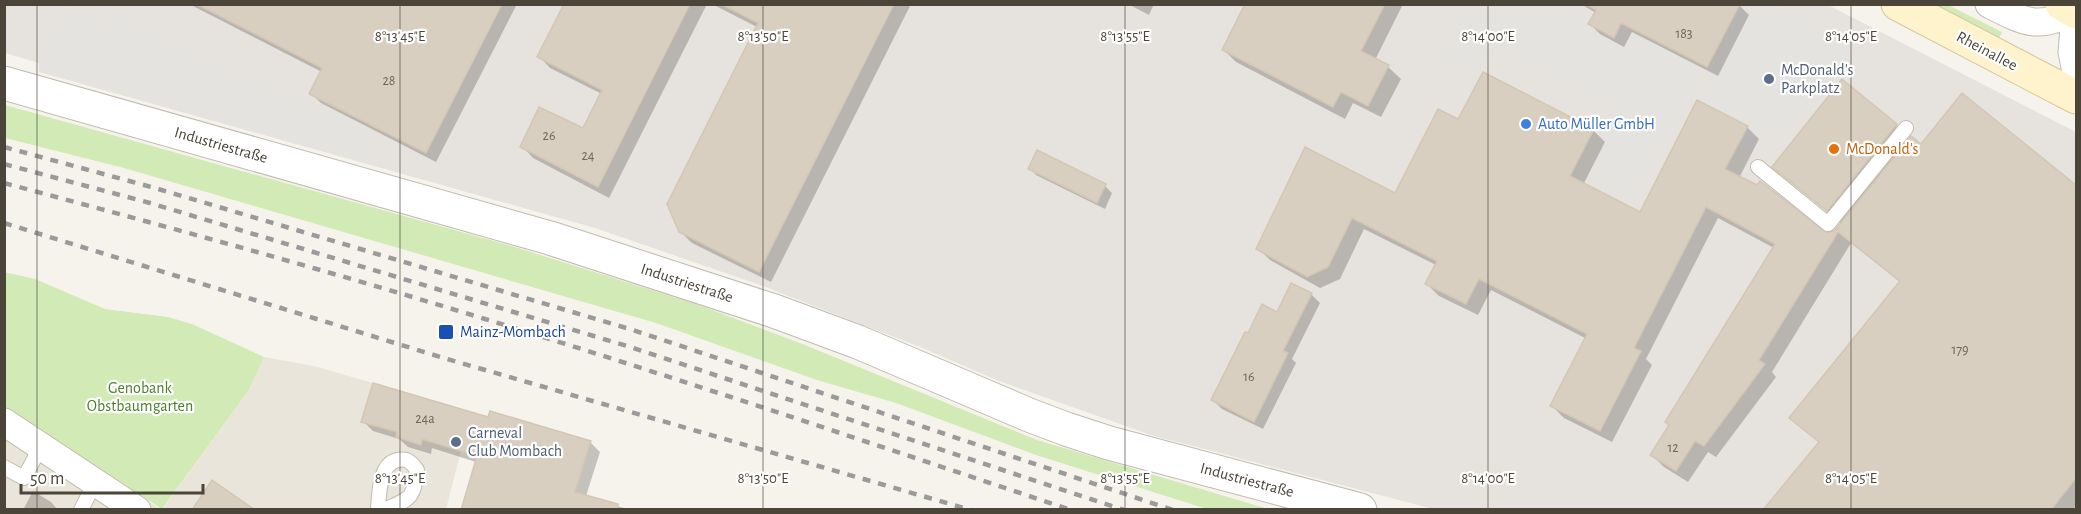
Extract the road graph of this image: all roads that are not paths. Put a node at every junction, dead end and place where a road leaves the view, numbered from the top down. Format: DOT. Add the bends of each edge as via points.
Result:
graph roads {
  1 [pos="1898,4"];
  2 [pos="1989,4"];
  3 [pos="2073,9"];
  4 [pos="2076,72"];
  5 [pos="4,83"];
  6 [pos="2076,97"];
  7 [pos="1906,128"];
  8 [pos="1758,167"];
  9 [pos="4,422"];
  10 [pos="41,446"];
  11 [pos="4,467"];
  12 [pos="95,482"];
  13 [pos="81,510"];
  14 [pos="137,510"];
  15 [pos="378,510"];
  16 [pos="384,510"];
  17 [pos="1360,510"];
  1 -- 6 [label="main road, Rheinallee"];
  2 -- 3 [label="street" via="2025,21 2048,22"];
  3 -- 4 [label="street" via="2072,52"];
  5 -- 17 [label="street, Industriestraße" via="550,238 858,342 1087,436"];
  7 -- 8 [label="lane" via="1828,224"];
  9 -- 10 [label="street"];
  10 -- 11 [label="lane" via="24,478"];
  10 -- 12 [label="street"];
  12 -- 13 [label="lane"];
  12 -- 14 [label="street"];
  15 -- 16 [label="lane" via="379,483 388,465 394,460 411,462 417,470 414,490 408,500"];
}
